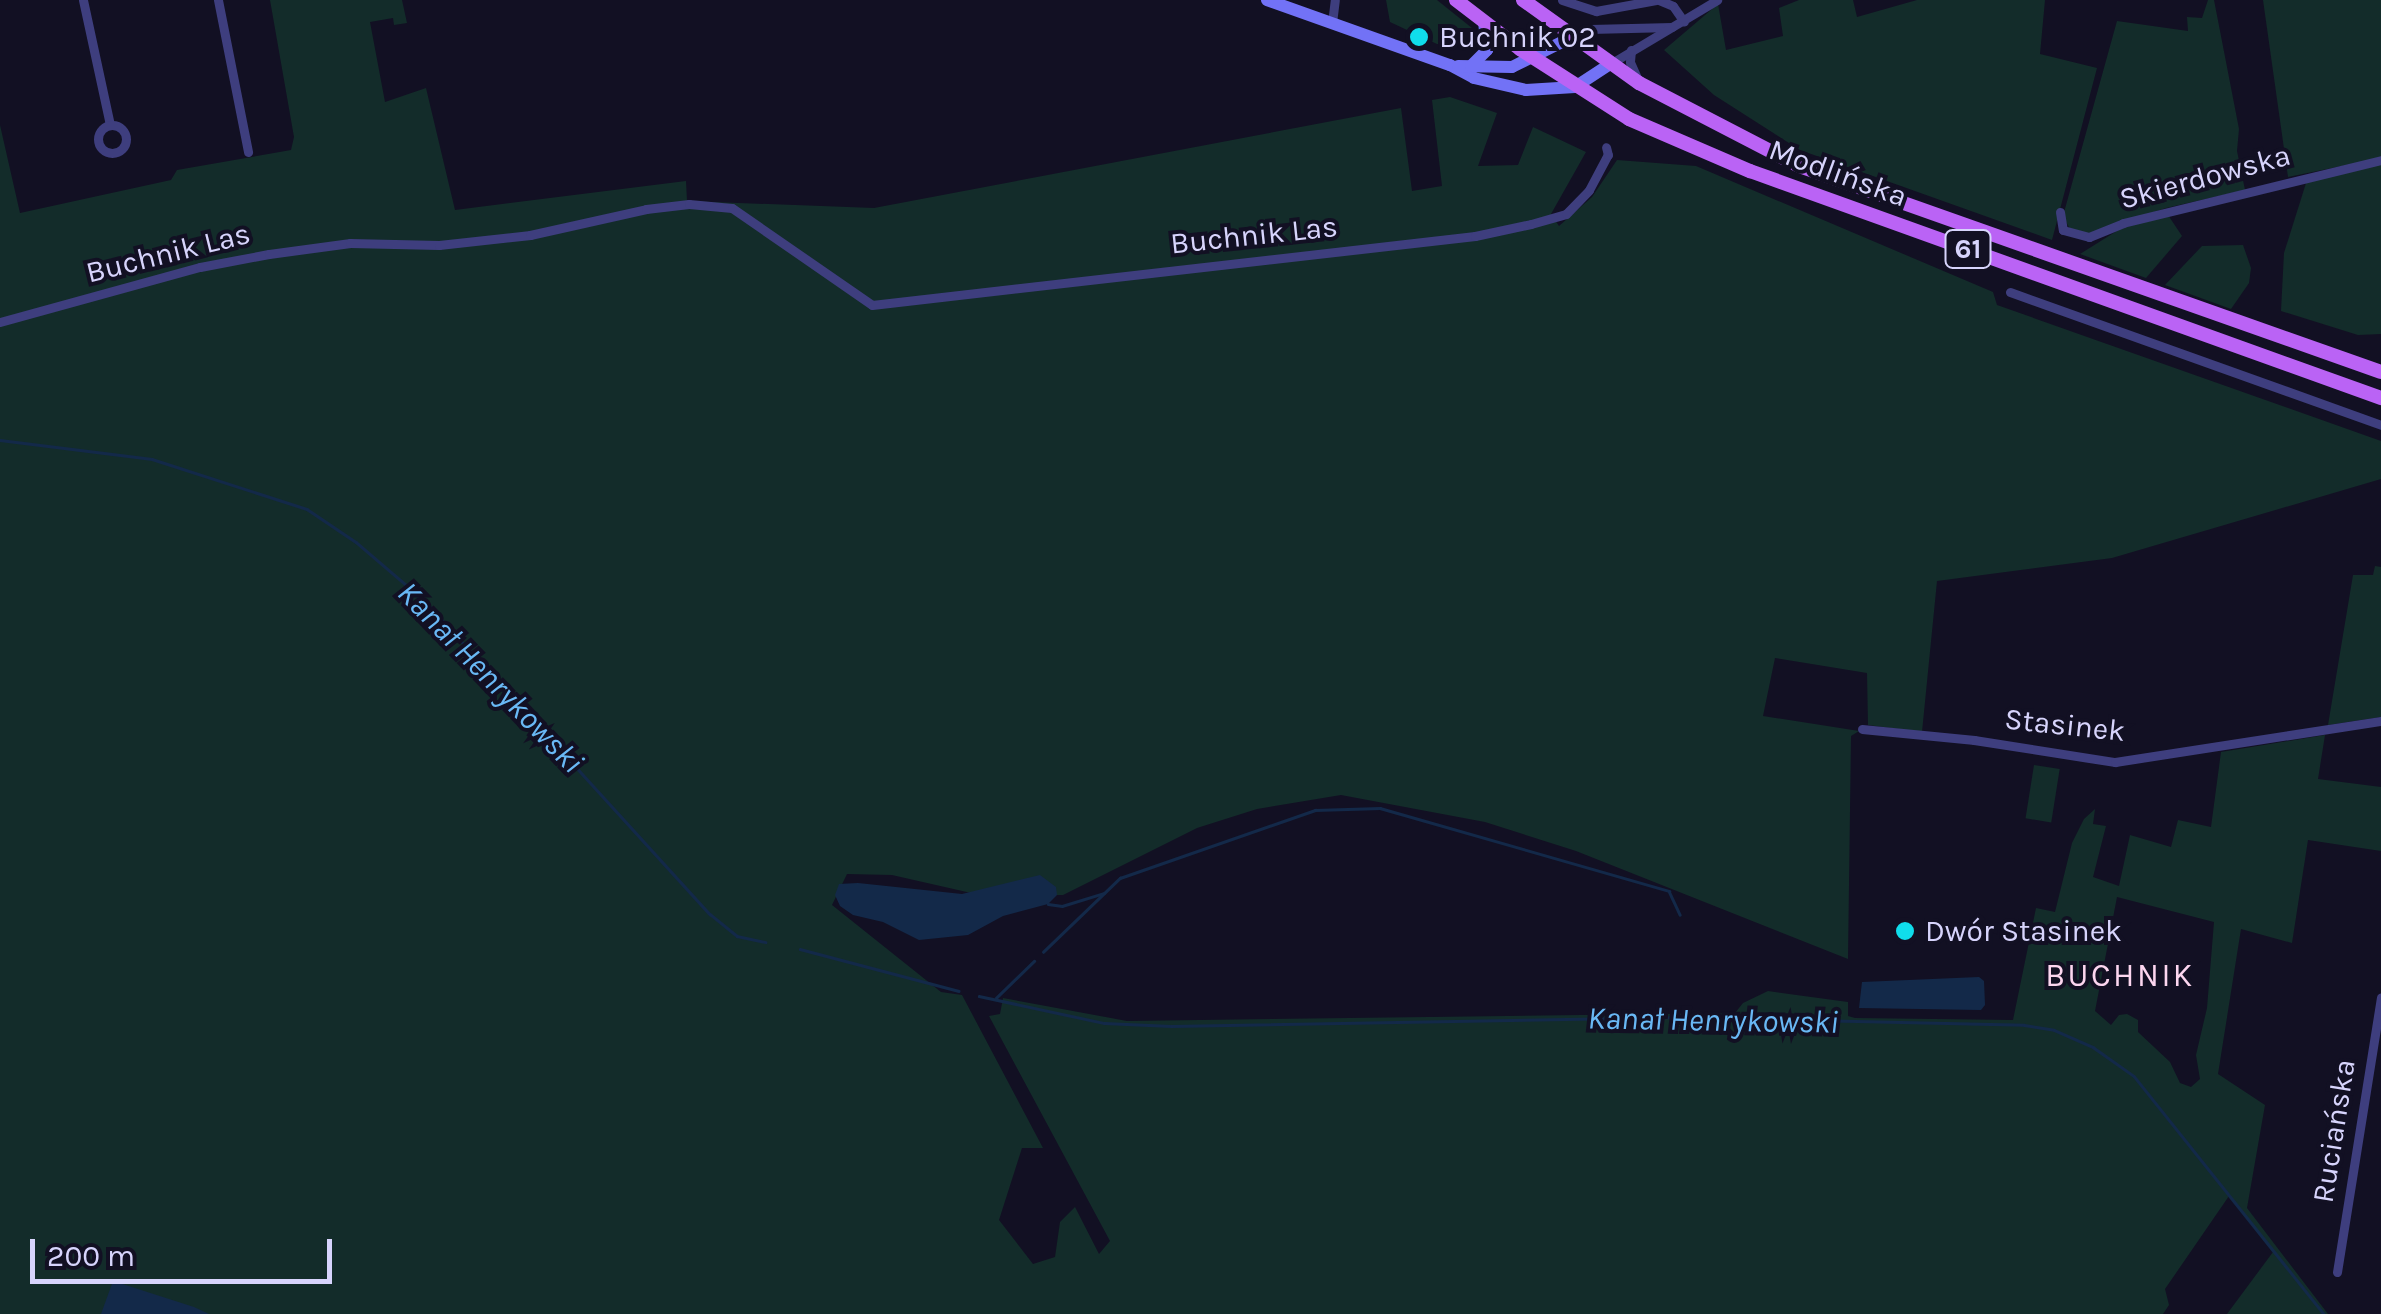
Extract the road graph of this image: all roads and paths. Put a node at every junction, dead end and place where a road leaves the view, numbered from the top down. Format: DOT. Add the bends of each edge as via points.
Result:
graph roads {
  1 [pos="83,0"];
  2 [pos="218,0"];
  3 [pos="1267,0"];
  4 [pos="1334,0"];
  5 [pos="1456,0"];
  6 [pos="1523,0"];
  7 [pos="1562,0"];
  8 [pos="1658,0"];
  9 [pos="1717,0"];
  10 [pos="1616,5"];
  11 [pos="1483,22"];
  12 [pos="1332,23"];
  13 [pos="1679,24"];
  14 [pos="1574,36"];
  15 [pos="1631,50"];
  16 [pos="1534,59"];
  17 [pos="1610,64"];
  18 [pos="1450,65"];
  19 [pos="1471,66"];
  20 [pos="1639,83"];
  21 [pos="1575,87"];
  22 [pos="110,124"];
  23 [pos="1607,151"];
  24 [pos="248,152"];
  25 [pos="2381,160"];
  26 [pos="2060,212"];
  27 [pos="2010,292"];
  28 [pos="0,322"];
  29 [pos="2381,372"];
  30 [pos="2381,398"];
  31 [pos="2381,426"];
  32 [pos="2381,721"];
  33 [pos="1862,729"];
  34 [pos="2381,998"];
  35 [pos="2337,1272"];
  1 -- 22 [label="street"];
  2 -- 24 [label="street"];
  3 -- 12 [label="main road"];
  4 -- 12 [label="street"];
  5 -- 11 [label="main road, 61"];
  6 -- 14 [label="main road, 61"];
  7 -- 10 [label="street" via="1590,10"];
  8 -- 10 [label="street"];
  8 -- 13 [label="street" via="1672,6"];
  9 -- 13 [label="street"];
  11 -- 16 [label="main road, 61"];
  11 -- 19 [label="main road" via="1487,50"];
  12 -- 18 [label="main road"];
  13 -- 14 [label="street" via="1590,29"];
  13 -- 15 [label="street"];
  14 -- 16 [label="main road"];
  14 -- 17 [label="main road, 61"];
  15 -- 17 [label="street"];
  15 -- 20 [label="street"];
  16 -- 19 [label="main road" via="1512,67"];
  16 -- 21 [label="main road, 61"];
  17 -- 20 [label="main road, Modlińska / 61"];
  17 -- 21 [label="main road"];
  18 -- 19 [label="main road"];
  18 -- 21 [label="main road" via="1526,90"];
  20 -- 29 [label="main road, Modlińska / 61" via="1798,166"];
  21 -- 30 [label="main road, Modlińska / 61" via="1630,119 1750,171"];
  23 -- 28 [label="street, Buchnik Las" via="1589,190 1566,214 1513,228 872,306 732,208 714,205 646,209 492,240 350,243 200,266"];
  25 -- 26 [label="street, Skierdowska" via="2089,237 2064,230"];
  27 -- 31 [label="street"];
  32 -- 33 [label="street, Stasinek" via="2115,762"];
  34 -- 35 [label="street, Ruciańska"];
}
